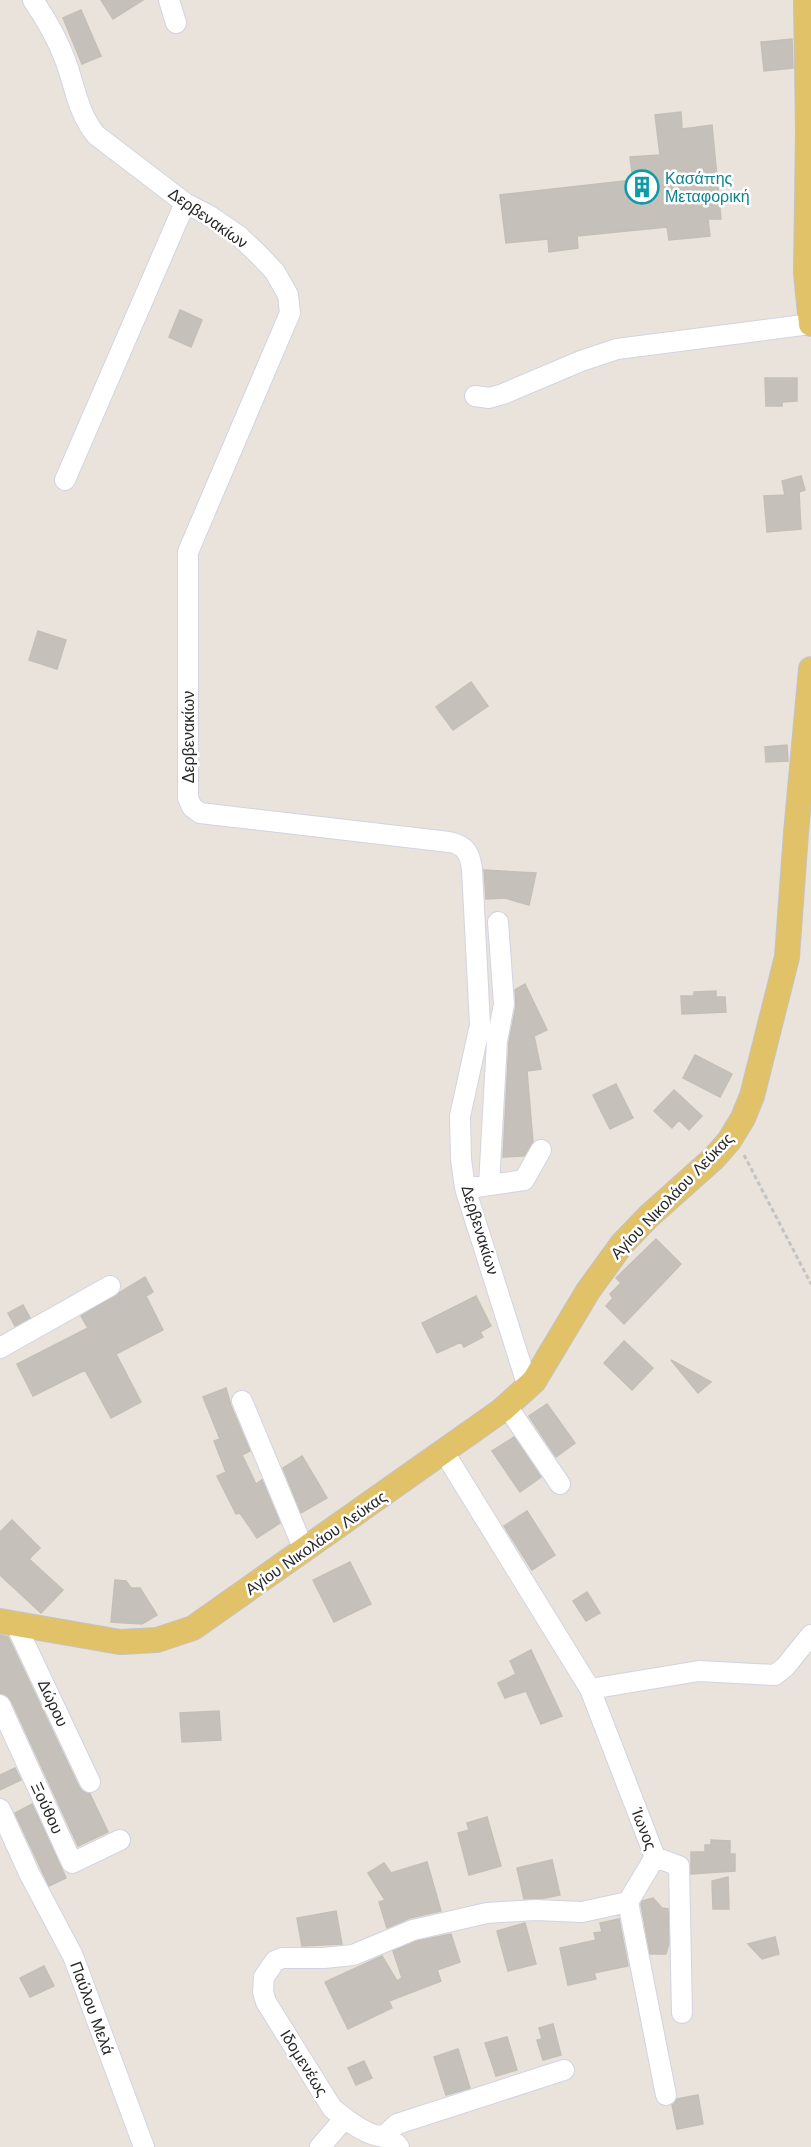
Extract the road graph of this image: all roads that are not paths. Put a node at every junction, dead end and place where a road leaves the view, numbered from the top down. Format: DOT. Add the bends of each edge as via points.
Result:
graph roads {
  1 [pos="33,0"];
  2 [pos="169,0"];
  3 [pos="806,0"];
  4 [pos="176,23"];
  5 [pos="185,204"];
  6 [pos="811,324"];
  7 [pos="475,396"];
  8 [pos="65,480"];
  9 [pos="811,669"];
  10 [pos="498,922"];
  11 [pos="541,1149"];
  12 [pos="489,1185"];
  13 [pos="465,1188"];
  14 [pos="110,1286"];
  15 [pos="0,1348"];
  16 [pos="528,1387"];
  17 [pos="242,1401"];
  18 [pos="507,1406"];
  19 [pos="444,1452"];
  20 [pos="560,1484"];
  21 [pos="304,1550"];
  22 [pos="8,1622"];
  23 [pos="811,1635"];
  24 [pos="590,1689"];
  25 [pos="0,1705"];
  26 [pos="90,1782"];
  27 [pos="0,1809"];
  28 [pos="120,1840"];
  29 [pos="655,1857"];
  30 [pos="628,1902"];
  31 [pos="682,2013"];
  32 [pos="564,2070"];
  33 [pos="666,2095"];
  34 [pos="345,2119"];
  35 [pos="392,2142"];
  36 [pos="144,2147"];
  37 [pos="320,2147"];
  1 -- 5 [label="street, Δερβενακίων" via="61,49 88,125 109,146"];
  2 -- 4 [label="street"];
  3 -- 6 [label="main road" via="806,273"];
  5 -- 8 [label="street"];
  5 -- 13 [label="street, Δερβενακίων" via="210,216 258,254 275,272 288,296 290,313 188,552 188,798 200,813 450,842 466,849 472,869 480,1025 460,1116"];
  6 -- 7 [label="street" via="617,349 503,394"];
  9 -- 16 [label="main road, Αγίου Νικολάου Λεύκας" via="787,957 752,1096 734,1134 714,1158 665,1201 606,1264"];
  10 -- 12 [label="street" via="504,1004 496,1041"];
  11 -- 12 [label="street" via="524,1180"];
  12 -- 13 [label="street"];
  13 -- 16 [label="street, Δερβενακίων"];
  14 -- 15 [label="street"];
  16 -- 18 [label="main road, Αγίου Νικολάου Λεύκας"];
  17 -- 21 [label="street"];
  18 -- 19 [label="main road, Αγίου Νικολάου Λεύκας"];
  18 -- 20 [label="street"];
  19 -- 21 [label="main road, Αγίου Νικολάου Λεύκας"];
  19 -- 24 [label="street, Ίωνος"];
  21 -- 22 [label="main road, Αγίου Νικολάου Λεύκας" via="193,1628 157,1640 113,1642"];
  22 -- 26 [label="street, Δώρου"];
  23 -- 24 [label="street" via="786,1667 773,1675 699,1671"];
  24 -- 29 [label="street, Ίωνος"];
  25 -- 28 [label="street, Ξούθου" via="72,1863"];
  27 -- 36 [label="street, Παύλου Μελά" via="73,1956"];
  29 -- 30 [label="street, Ίωνος"];
  29 -- 31 [label="street" via="679,1866"];
  30 -- 33 [label="street"];
  30 -- 34 [label="street, Ιδομενέως" via="582,1912 519,1910 472,1916 413,1930 353,1954 275,1961 264,1977 266,2002 332,2108"];
  32 -- 35 [label="street" via="397,2124"];
  34 -- 35 [label="street, Ιδομενέως"];
  34 -- 37 [label="street"];
}
